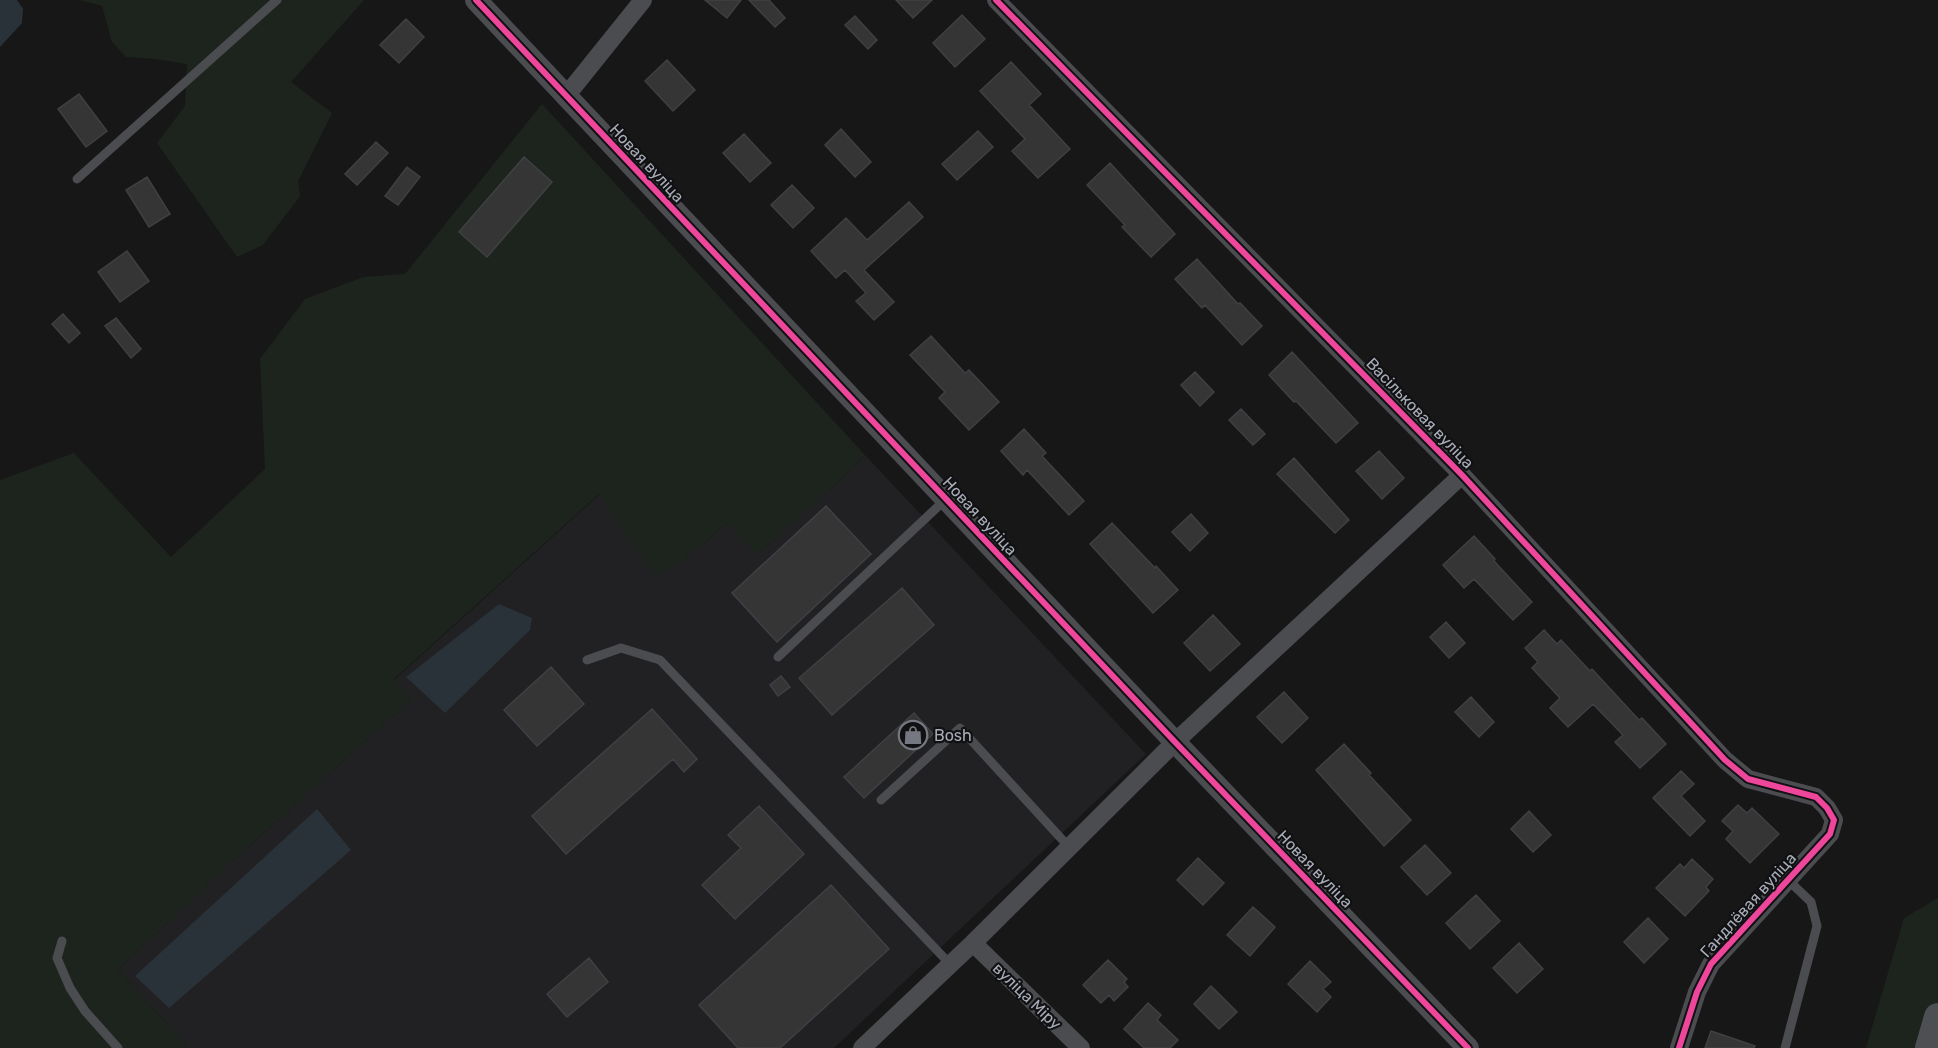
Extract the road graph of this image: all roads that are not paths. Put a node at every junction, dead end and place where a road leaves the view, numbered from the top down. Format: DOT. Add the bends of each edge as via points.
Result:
graph roads {
  1 [pos="277,0"];
  2 [pos="476,0"];
  3 [pos="643,0"];
  4 [pos="996,0"];
  5 [pos="566,96"];
  6 [pos="77,179"];
  7 [pos="1462,475"];
  8 [pos="946,499"];
  9 [pos="778,657"];
  10 [pos="587,660"];
  11 [pos="1174,742"];
  12 [pos="881,800"];
  13 [pos="1834,820"];
  14 [pos="1069,847"];
  15 [pos="1788,880"];
  16 [pos="62,941"];
  17 [pos="973,943"];
  18 [pos="950,964"];
  19 [pos="1938,1017"];
  20 [pos="118,1048"];
  21 [pos="862,1048"];
  22 [pos="1081,1048"];
  23 [pos="1468,1048"];
  24 [pos="1679,1048"];
  25 [pos="1785,1048"];
  26 [pos="1929,1048"];
  1 -- 6 [label="lane"];
  2 -- 5 [label="street, Новая вуліца"];
  3 -- 5 [label="street"];
  4 -- 7 [label="street, Васільковая вуліца"];
  5 -- 8 [label="street, Новая вуліца"];
  7 -- 11 [label="street"];
  7 -- 13 [label="street, Васільковая вуліца" via="1725,760 1748,779 1816,797"];
  8 -- 9 [label="lane"];
  8 -- 11 [label="street, Новая вуліца"];
  10 -- 18 [label="lane" via="621,648 660,660"];
  11 -- 14 [label="street"];
  11 -- 23 [label="street, Новая вуліца"];
  12 -- 14 [label="lane" via="960,728"];
  13 -- 15 [label="street, Гандлёвая вуліца" via="1830,834"];
  14 -- 17 [label="street"];
  15 -- 24 [label="street, Гандлёвая вуліца" via="1712,964 1697,992"];
  15 -- 25 [label="lane" via="1811,902 1817,926"];
  16 -- 20 [label="lane" via="57,958 70,988"];
  17 -- 18 [label="street"];
  17 -- 22 [label="street, вуліца Міру"];
  18 -- 21 [label="street"];
  19 -- 26 [label="main road"];
}
